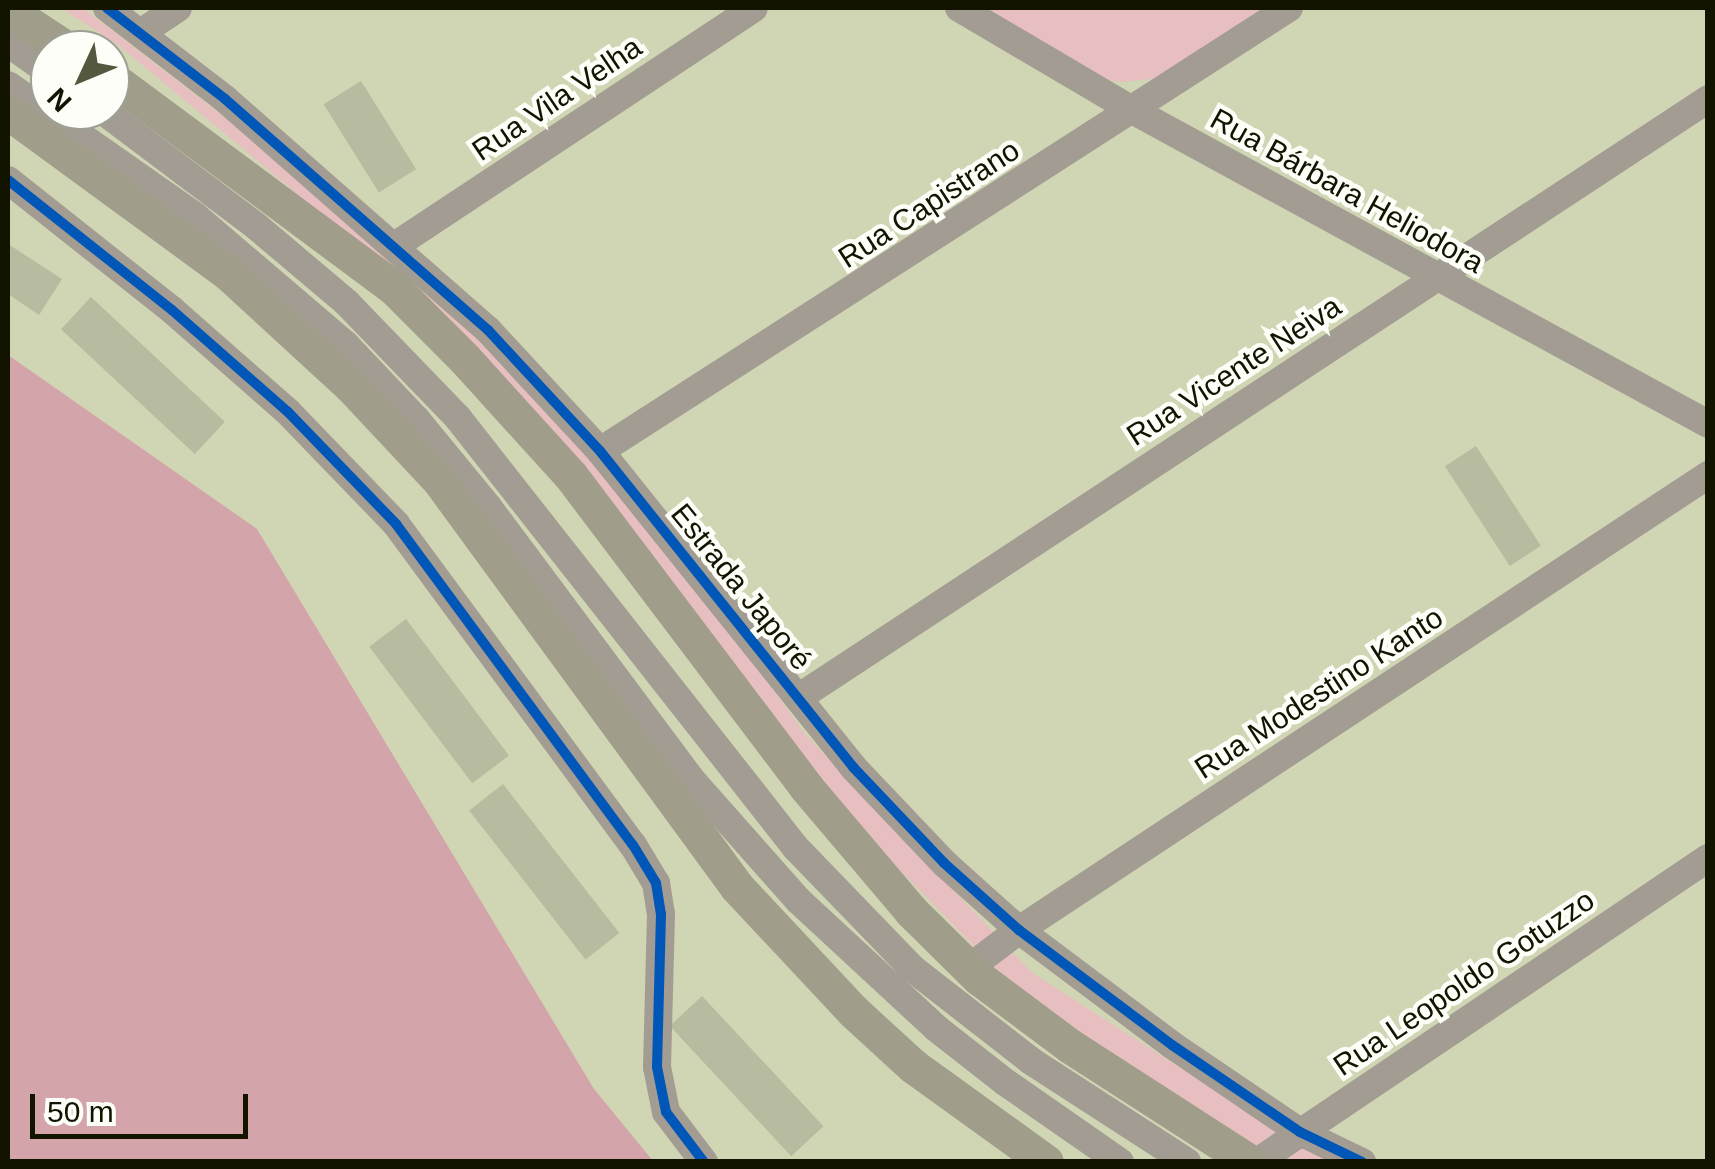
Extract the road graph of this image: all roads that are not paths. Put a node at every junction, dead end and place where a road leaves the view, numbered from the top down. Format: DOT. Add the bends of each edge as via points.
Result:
graph roads {
  1 [pos="107,8"];
  2 [pos="178,8"];
  3 [pos="754,8"];
  4 [pos="959,8"];
  5 [pos="1289,8"];
  6 [pos="8,10"];
  7 [pos="38,30"];
  8 [pos="142,32"];
  9 [pos="8,42"];
  10 [pos="30,58"];
  11 [pos="8,85"];
  12 [pos="130,92"];
  13 [pos="1708,99"];
  14 [pos="8,112"];
  15 [pos="1134,112"];
  16 [pos="129,130"];
  17 [pos="8,180"];
  18 [pos="396,245"];
  19 [pos="1435,276"];
  20 [pos="1708,424"];
  21 [pos="600,451"];
  22 [pos="1708,476"];
  23 [pos="798,698"];
  24 [pos="1708,858"];
  25 [pos="1020,930"];
  26 [pos="969,968"];
  27 [pos="1300,1132"];
  28 [pos="704,1162"];
  29 [pos="1046,1162"];
  30 [pos="1120,1162"];
  31 [pos="1187,1162"];
  32 [pos="1253,1162"];
  33 [pos="1362,1162"];
  1 -- 8 [label="street, Estrada Japoré"];
  2 -- 8 [label="street"];
  3 -- 18 [label="street, Rua Vila Velha"];
  4 -- 15 [label="street, Rua Bárbara Heliodora"];
  5 -- 15 [label="street, Rua Capistrano"];
  6 -- 7 [label="main road"];
  8 -- 18 [label="street, Estrada Japoré"];
  9 -- 10 [label="street"];
  11 -- 30 [label="street" via="195,216 346,345 489,508 690,778 799,901 936,1028"];
  12 -- 26 [label="main road" via="396,288 464,358 570,476 806,787"];
  13 -- 19 [label="street, Rua Vicente Neiva"];
  14 -- 29 [label="main road" via="227,272 352,386 439,480 737,887 913,1066"];
  15 -- 19 [label="street, Rua Bárbara Heliodora"];
  15 -- 21 [label="street, Rua Capistrano"];
  16 -- 31 [label="street" via="348,303 458,418 796,848 913,969 1031,1060"];
  17 -- 28 [label="street" via="288,412 396,524 633,845 656,883 661,914 656,1067 666,1112"];
  18 -- 21 [label="street, Estrada Japoré" via="488,330"];
  19 -- 20 [label="street, Rua Bárbara Heliodora"];
  19 -- 23 [label="street, Rua Vicente Neiva"];
  21 -- 23 [label="street, Estrada Japoré"];
  22 -- 25 [label="street, Rua Modestino Kanto"];
  23 -- 25 [label="street, Estrada Japoré" via="931,849"];
  24 -- 27 [label="street, Rua Leopoldo Gotuzzo"];
  25 -- 26 [label="street, Rua Modestino Kanto"];
  25 -- 27 [label="street, Estrada Japoré"];
  26 -- 32 [label="main road" via="1070,1046"];
  27 -- 32 [label="street, Rua Leopoldo Gotuzzo"];
  27 -- 33 [label="street, Estrada Japoré"];
}
